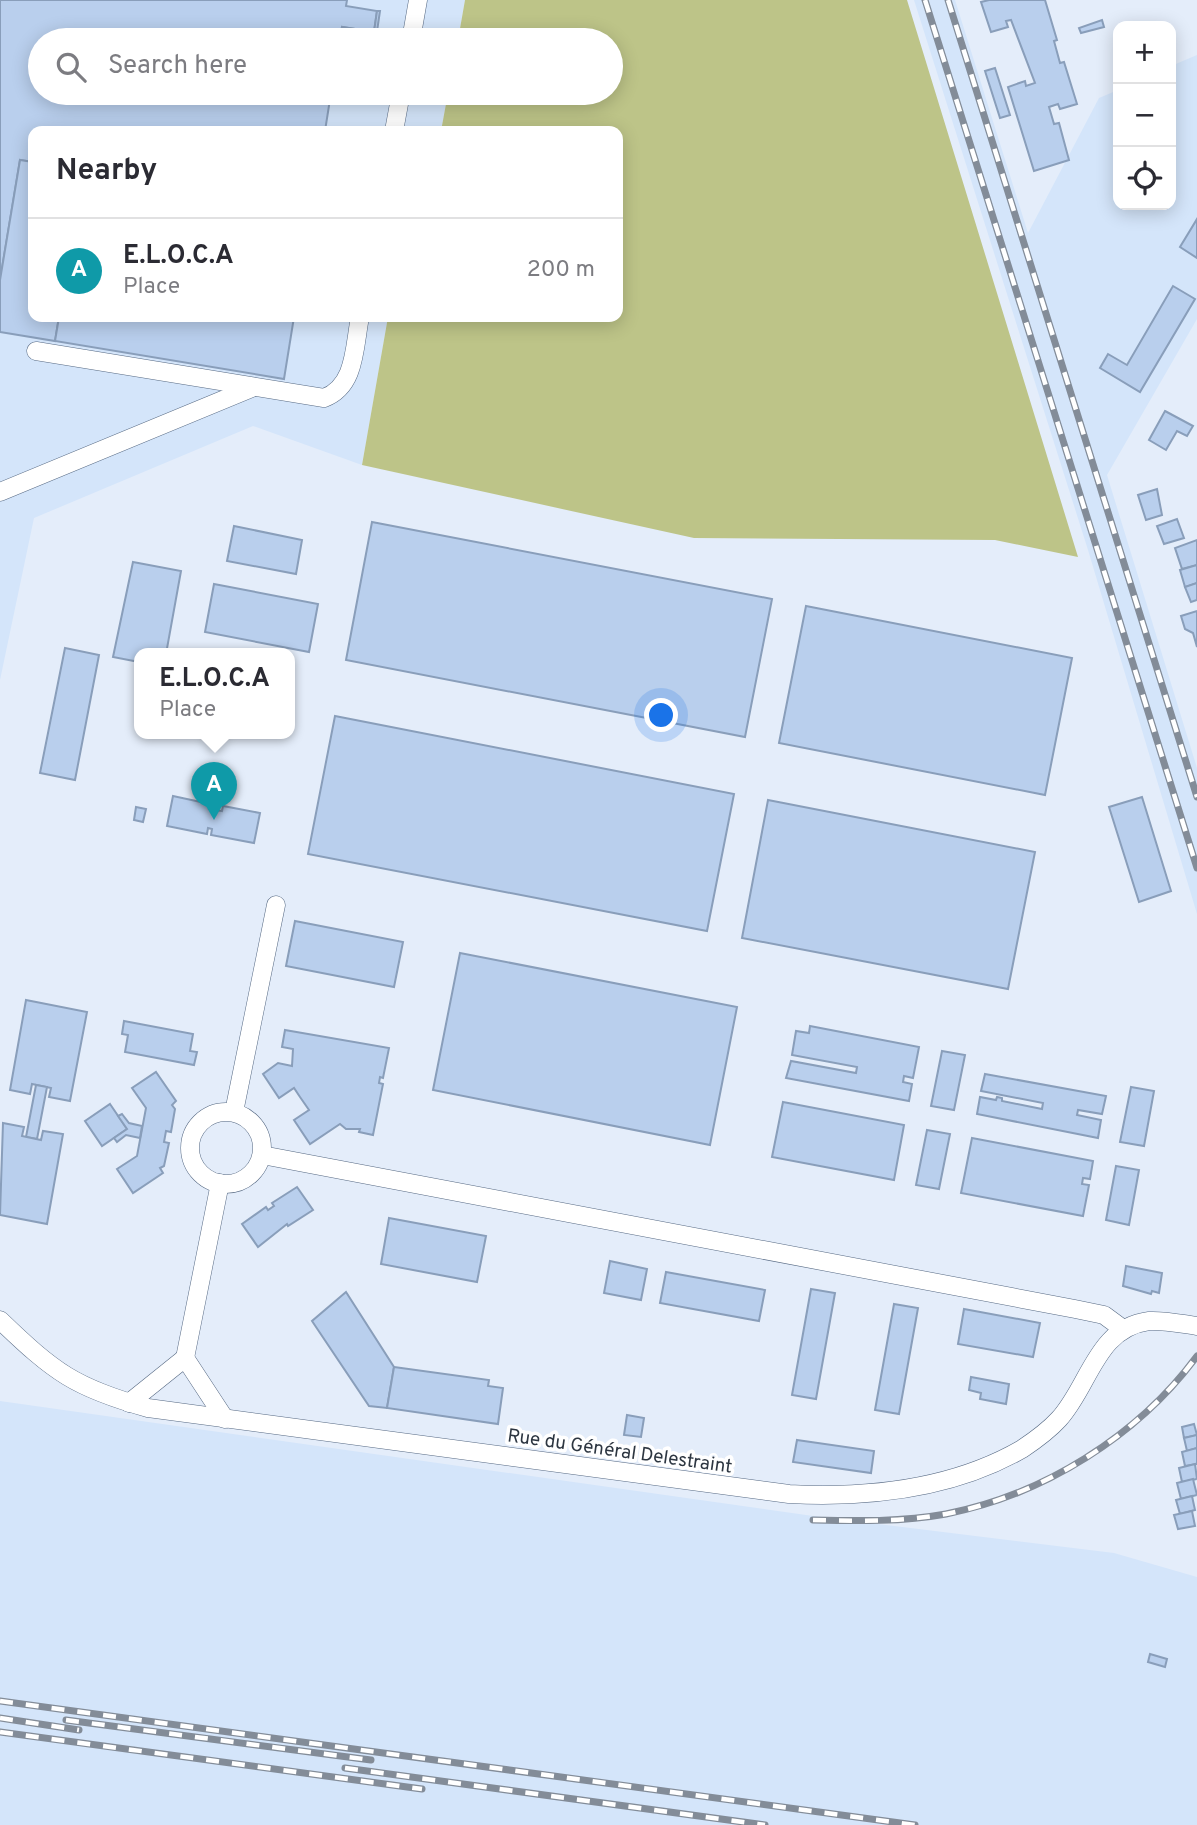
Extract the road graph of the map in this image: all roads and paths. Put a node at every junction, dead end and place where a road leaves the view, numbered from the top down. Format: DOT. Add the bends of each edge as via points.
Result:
graph roads {
  1 [pos="418,0"];
  2 [pos="413,28"];
  3 [pos="399,105"];
  4 [pos="395,126"];
  5 [pos="358,322"];
  6 [pos="36,351"];
  7 [pos="254,387"];
  8 [pos="0,492"];
  9 [pos="276,905"];
  10 [pos="234,1112"];
  11 [pos="262,1155"];
  12 [pos="220,1183"];
  13 [pos="0,1320"];
  14 [pos="1197,1326"];
  15 [pos="1123,1329"];
  16 [pos="186,1358"];
  17 [pos="130,1403"];
  18 [pos="225,1419"];
  1 -- 2 [label="street"];
  3 -- 4 [label="street"];
  5 -- 7 [label="street" via="348,379 341,390 324,398"];
  6 -- 7 [label="street"];
  7 -- 8 [label="street"];
  9 -- 10 [label="street"];
  10 -- 11 [label="street" via="259,1133"];
  10 -- 12 [label="street" via="204,1119 190,1146 201,1174"];
  11 -- 12 [label="street" via="247,1178"];
  11 -- 15 [label="street" via="1075,1309 1104,1315"];
  12 -- 16 [label="street"];
  13 -- 17 [label="street, Rue du Général Delestraint" via="74,1383"];
  14 -- 15 [label="street" via="1152,1321"];
  15 -- 18 [label="street, Rue du Général Delestraint" via="1102,1349 1060,1418 1022,1448 977,1470 924,1486 858,1496 789,1494"];
  16 -- 17 [label="street"];
  16 -- 18 [label="street"];
  17 -- 18 [label="street, Rue du Général Delestraint"];
}
